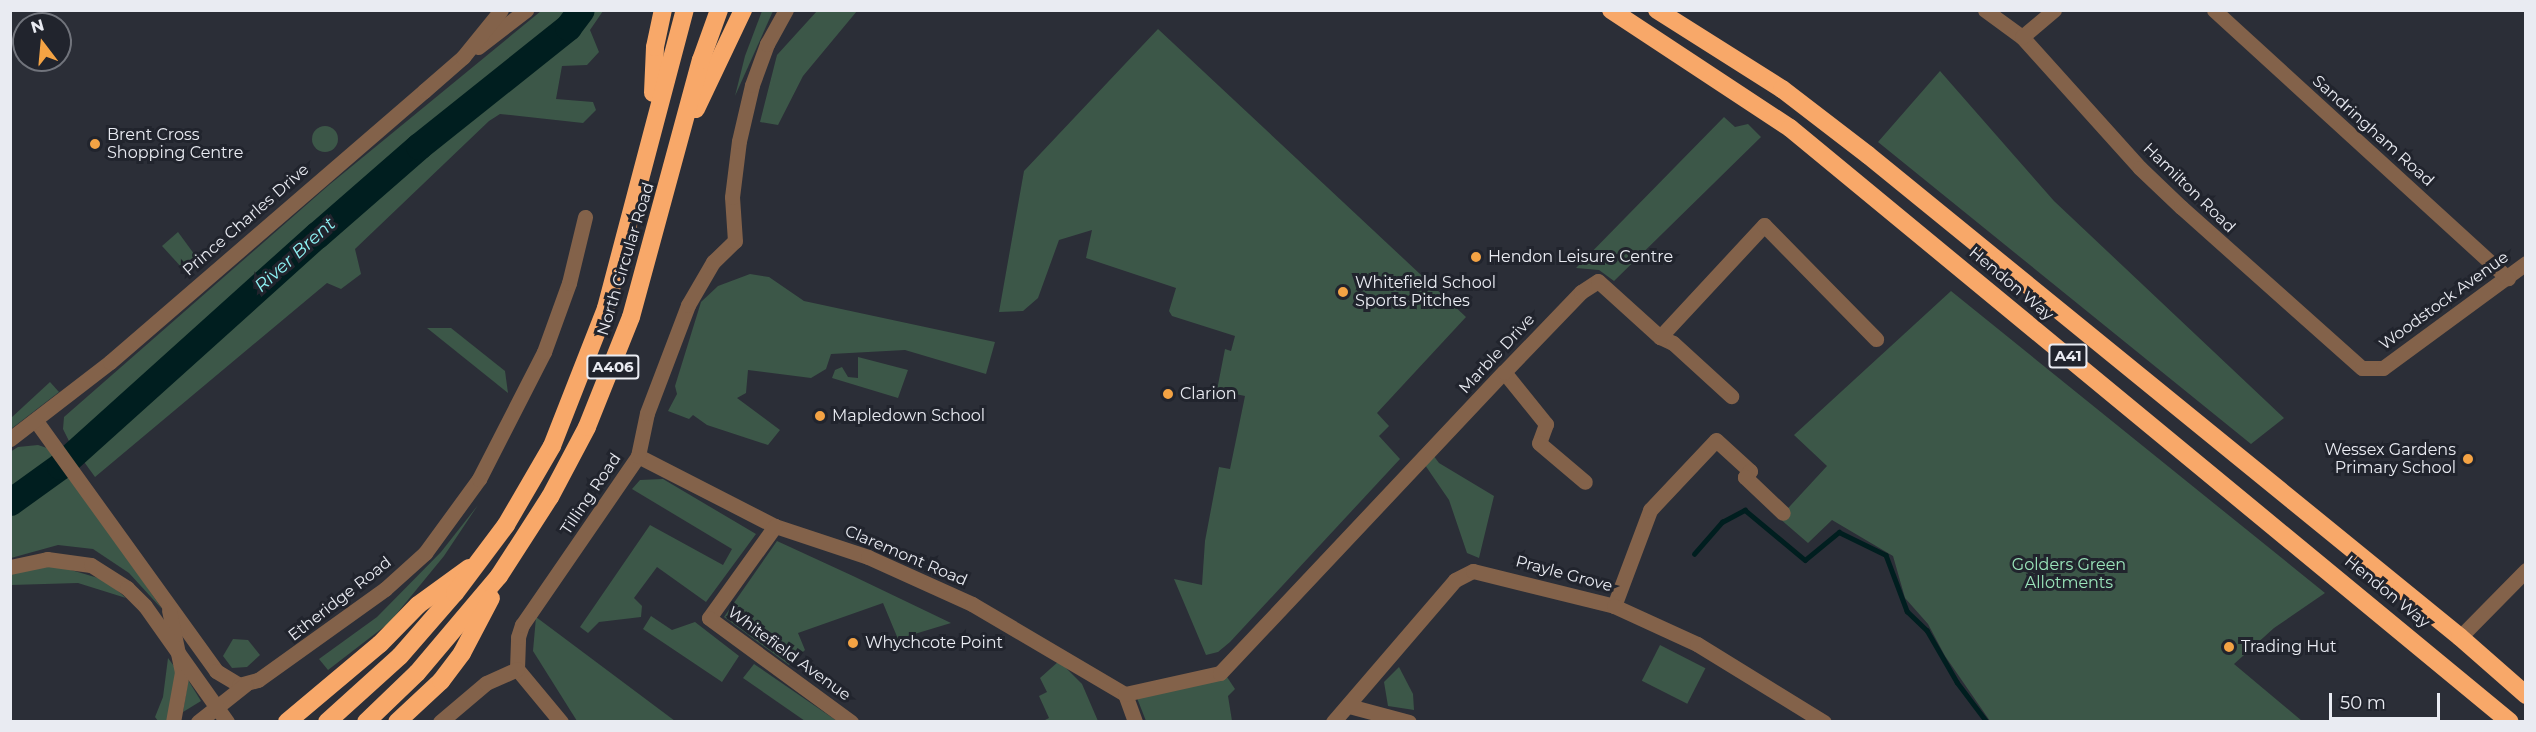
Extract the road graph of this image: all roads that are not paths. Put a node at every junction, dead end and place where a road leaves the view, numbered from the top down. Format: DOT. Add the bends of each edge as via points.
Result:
graph roads {
  1 [pos="663,10"];
  2 [pos="685,10"];
  3 [pos="719,10"];
  4 [pos="743,10"];
  5 [pos="786,10"];
  6 [pos="1611,10"];
  7 [pos="1657,10"];
  8 [pos="1671,10"];
  9 [pos="1985,10"];
  10 [pos="2054,10"];
  11 [pos="2214,10"];
  12 [pos="524,11"];
  13 [pos="498,12"];
  14 [pos="2022,37"];
  15 [pos="1707,39"];
  16 [pos="463,57"];
  17 [pos="652,128"];
  18 [pos="682,138"];
  19 [pos="585,217"];
  20 [pos="2526,263"];
  21 [pos="2508,278"];
  22 [pos="1660,337"];
  23 [pos="1876,339"];
  24 [pos="2383,368"];
  25 [pos="1504,372"];
  26 [pos="1731,396"];
  27 [pos="36,421"];
  28 [pos="10,439"];
  29 [pos="638,456"];
  30 [pos="1585,482"];
  31 [pos="1783,513"];
  32 [pos="775,526"];
  33 [pos="481,561"];
  34 [pos="10,567"];
  35 [pos="2526,570"];
  36 [pos="500,576"];
  37 [pos="168,604"];
  38 [pos="1614,606"];
  39 [pos="2460,637"];
  40 [pos="517,669"];
  41 [pos="246,684"];
  42 [pos="1125,694"];
  43 [pos="2526,695"];
  44 [pos="1348,706"];
  45 [pos="173,722"];
  46 [pos="198,722"];
  47 [pos="226,722"];
  48 [pos="286,722"];
  49 [pos="327,722"];
  50 [pos="366,722"];
  51 [pos="397,722"];
  52 [pos="440,722"];
  53 [pos="561,722"];
  54 [pos="851,722"];
  55 [pos="1135,722"];
  56 [pos="1333,722"];
  57 [pos="1409,722"];
  58 [pos="1824,722"];
  59 [pos="2510,722"];
  1 -- 17 [label="highway, A406" via="655,47"];
  2 -- 17 [label="highway, North Circular Road / A406"];
  3 -- 18 [label="highway, North Circular Road / A406" via="701,60"];
  4 -- 18 [label="highway, A406"];
  5 -- 29 [label="street, Tilling Road" via="766,44 739,141 732,197 735,242 713,262 688,304 647,413"];
  6 -- 59 [label="highway, Hendon Way / A41" via="1762,107 1806,141"];
  7 -- 15 [label="highway, Hendon Way / A41"];
  8 -- 15 [label="highway, A41"];
  9 -- 14 [label="street, Hamilton Road"];
  10 -- 14 [label="street"];
  11 -- 21 [label="street, Sandringham Road"];
  12 -- 16 [label="street"];
  13 -- 16 [label="street, Prince Charles Drive"];
  14 -- 24 [label="street, Hamilton Road" via="2140,168 2188,214 2355,363 2369,370"];
  15 -- 39 [label="highway, Hendon Way / A41" via="1782,89 1868,155"];
  16 -- 27 [label="street, Prince Charles Drive" via="151,328"];
  17 -- 33 [label="highway, North Circular Road / A406" via="606,308 581,379 531,486"];
  18 -- 36 [label="highway, North Circular Road / A406" via="631,317 604,389 550,497"];
  19 -- 41 [label="street, Etheridge Road" via="544,352 473,489 425,553 385,589 272,674"];
  20 -- 21 [label="street, Woodstock Avenue"];
  21 -- 24 [label="street, Woodstock Avenue"];
  22 -- 23 [label="street" via="1764,225"];
  22 -- 25 [label="street, Marble Drive" via="1598,281 1581,292"];
  22 -- 26 [label="street" via="1674,343"];
  25 -- 30 [label="street" via="1546,424 1539,443"];
  25 -- 42 [label="street, Marble Drive" via="1220,673"];
  27 -- 28 [label="street, Prince Charles Drive"];
  27 -- 37 [label="street"];
  29 -- 32 [label="street, Claremont Road"];
  29 -- 40 [label="street, Tilling Road" via="522,625"];
  31 -- 38 [label="street" via="1745,477 1750,471 1716,440 1650,510"];
  32 -- 42 [label="street, Claremont Road" via="868,557 972,604"];
  32 -- 54 [label="street, Whitefield Avenue" via="709,618"];
  33 -- 48 [label="highway, A406" via="425,599 380,644"];
  33 -- 49 [label="highway, North Circular Road / A406" via="428,626"];
  34 -- 47 [label="street, bridge" via="47,559 91,565 115,579 141,601"];
  35 -- 39 [label="street"];
  36 -- 50 [label="highway, North Circular Road / A406" via="445,642"];
  36 -- 51 [label="highway, A406" via="462,653 441,681"];
  37 -- 41 [label="street" via="216,671 231,683"];
  37 -- 45 [label="street" via="182,672"];
  38 -- 44 [label="street, Prayle Grove" via="1481,571 1466,572"];
  38 -- 58 [label="street, Prayle Grove" via="1696,644"];
  39 -- 43 [label="highway, Hendon Way / A41"];
  40 -- 52 [label="street" via="486,683"];
  40 -- 53 [label="street"];
  41 -- 46 [label="street, Etheridge Road"];
  42 -- 55 [label="street"];
  44 -- 56 [label="street, Prayle Grove"];
  44 -- 57 [label="street"];
}
